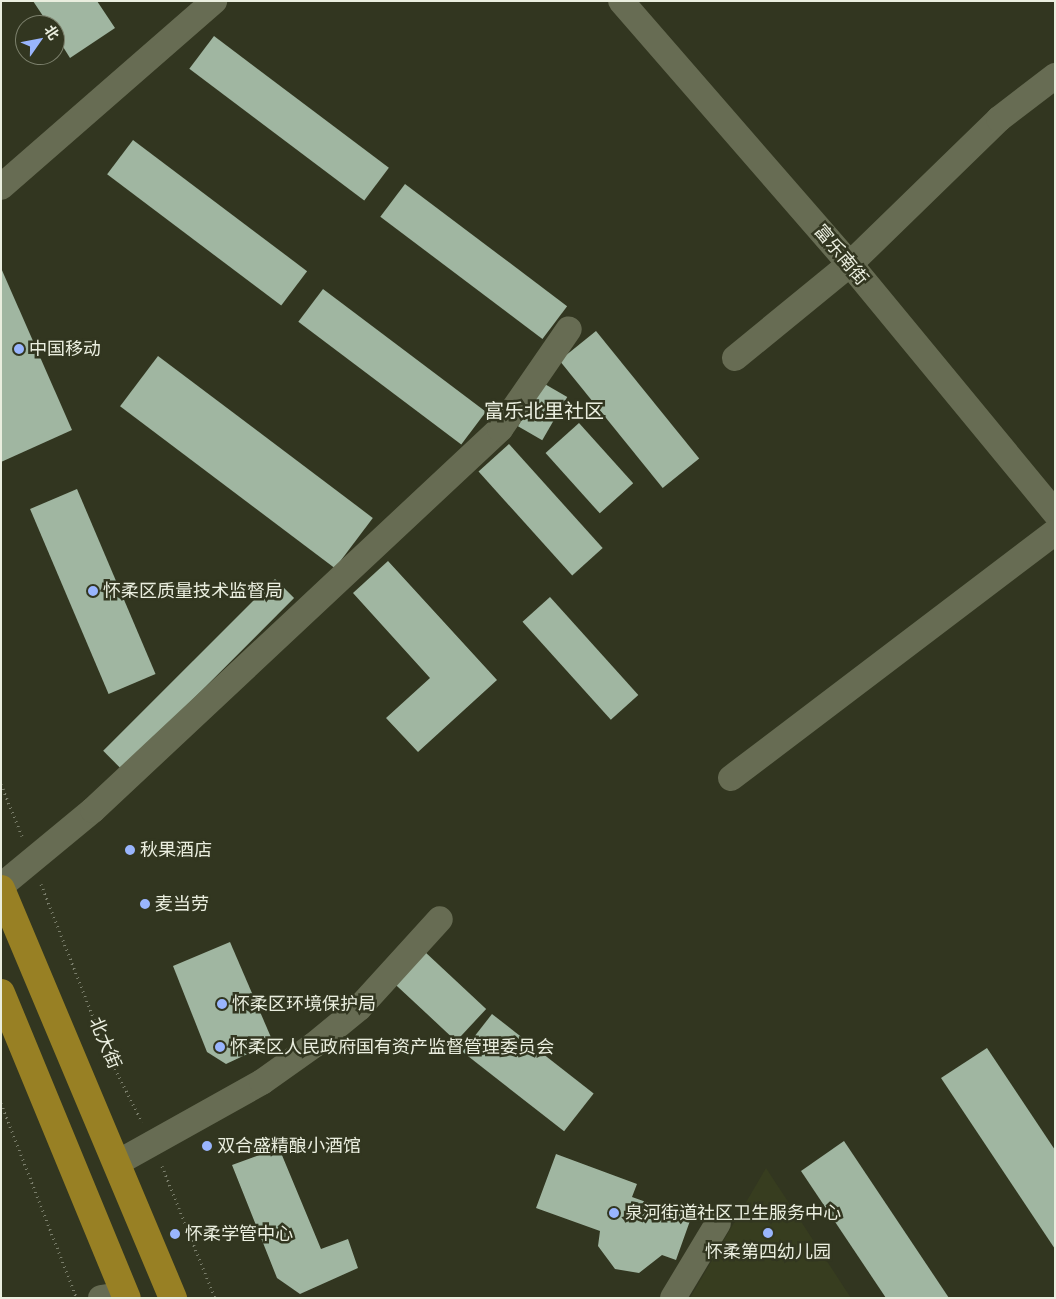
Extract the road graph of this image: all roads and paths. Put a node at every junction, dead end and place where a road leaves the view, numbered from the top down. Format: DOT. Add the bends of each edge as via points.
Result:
graph roads {
  1 [pos="214,1"];
  2 [pos="621,1"];
  3 [pos="1055,76"];
  4 [pos="1,186"];
  5 [pos="850,264"];
  6 [pos="569,329"];
  7 [pos="735,358"];
  8 [pos="1055,513"];
  9 [pos="1055,532"];
  10 [pos="731,778"];
  11 [pos="1,784"];
  12 [pos="33,862"];
  13 [pos="1,888"];
  14 [pos="440,918"];
  15 [pos="1,993"];
  16 [pos="1,1103"];
  17 [pos="152,1142"];
  18 [pos="117,1163"];
  19 [pos="718,1223"];
  20 [pos="118,1296"];
  21 [pos="77,1298"];
  22 [pos="174,1298"];
  23 [pos="215,1298"];
  24 [pos="673,1298"];
  1 -- 4 [label="street"];
  2 -- 5 [label="street, 富乐南街"];
  3 -- 5 [label="street" via="999,119"];
  5 -- 7 [label="street"];
  5 -- 8 [label="street, 富乐南街"];
  6 -- 12 [label="street" via="500,429 93,810"];
  9 -- 10 [label="street"];
  11 -- 12 [label="path, 北大街"];
  12 -- 13 [label="street"];
  12 -- 17 [label="path, 北大街" via="108,1054"];
  13 -- 18 [label="main road, 北大街"];
  14 -- 17 [label="street" via="359,1008 314,1045 262,1082"];
  15 -- 20 [label="main road"];
  16 -- 21 [label="path"];
  17 -- 18 [label="street"];
  17 -- 23 [label="path, 北大街"];
  18 -- 22 [label="main road, 北大街"];
  19 -- 24 [label="street"];
}
